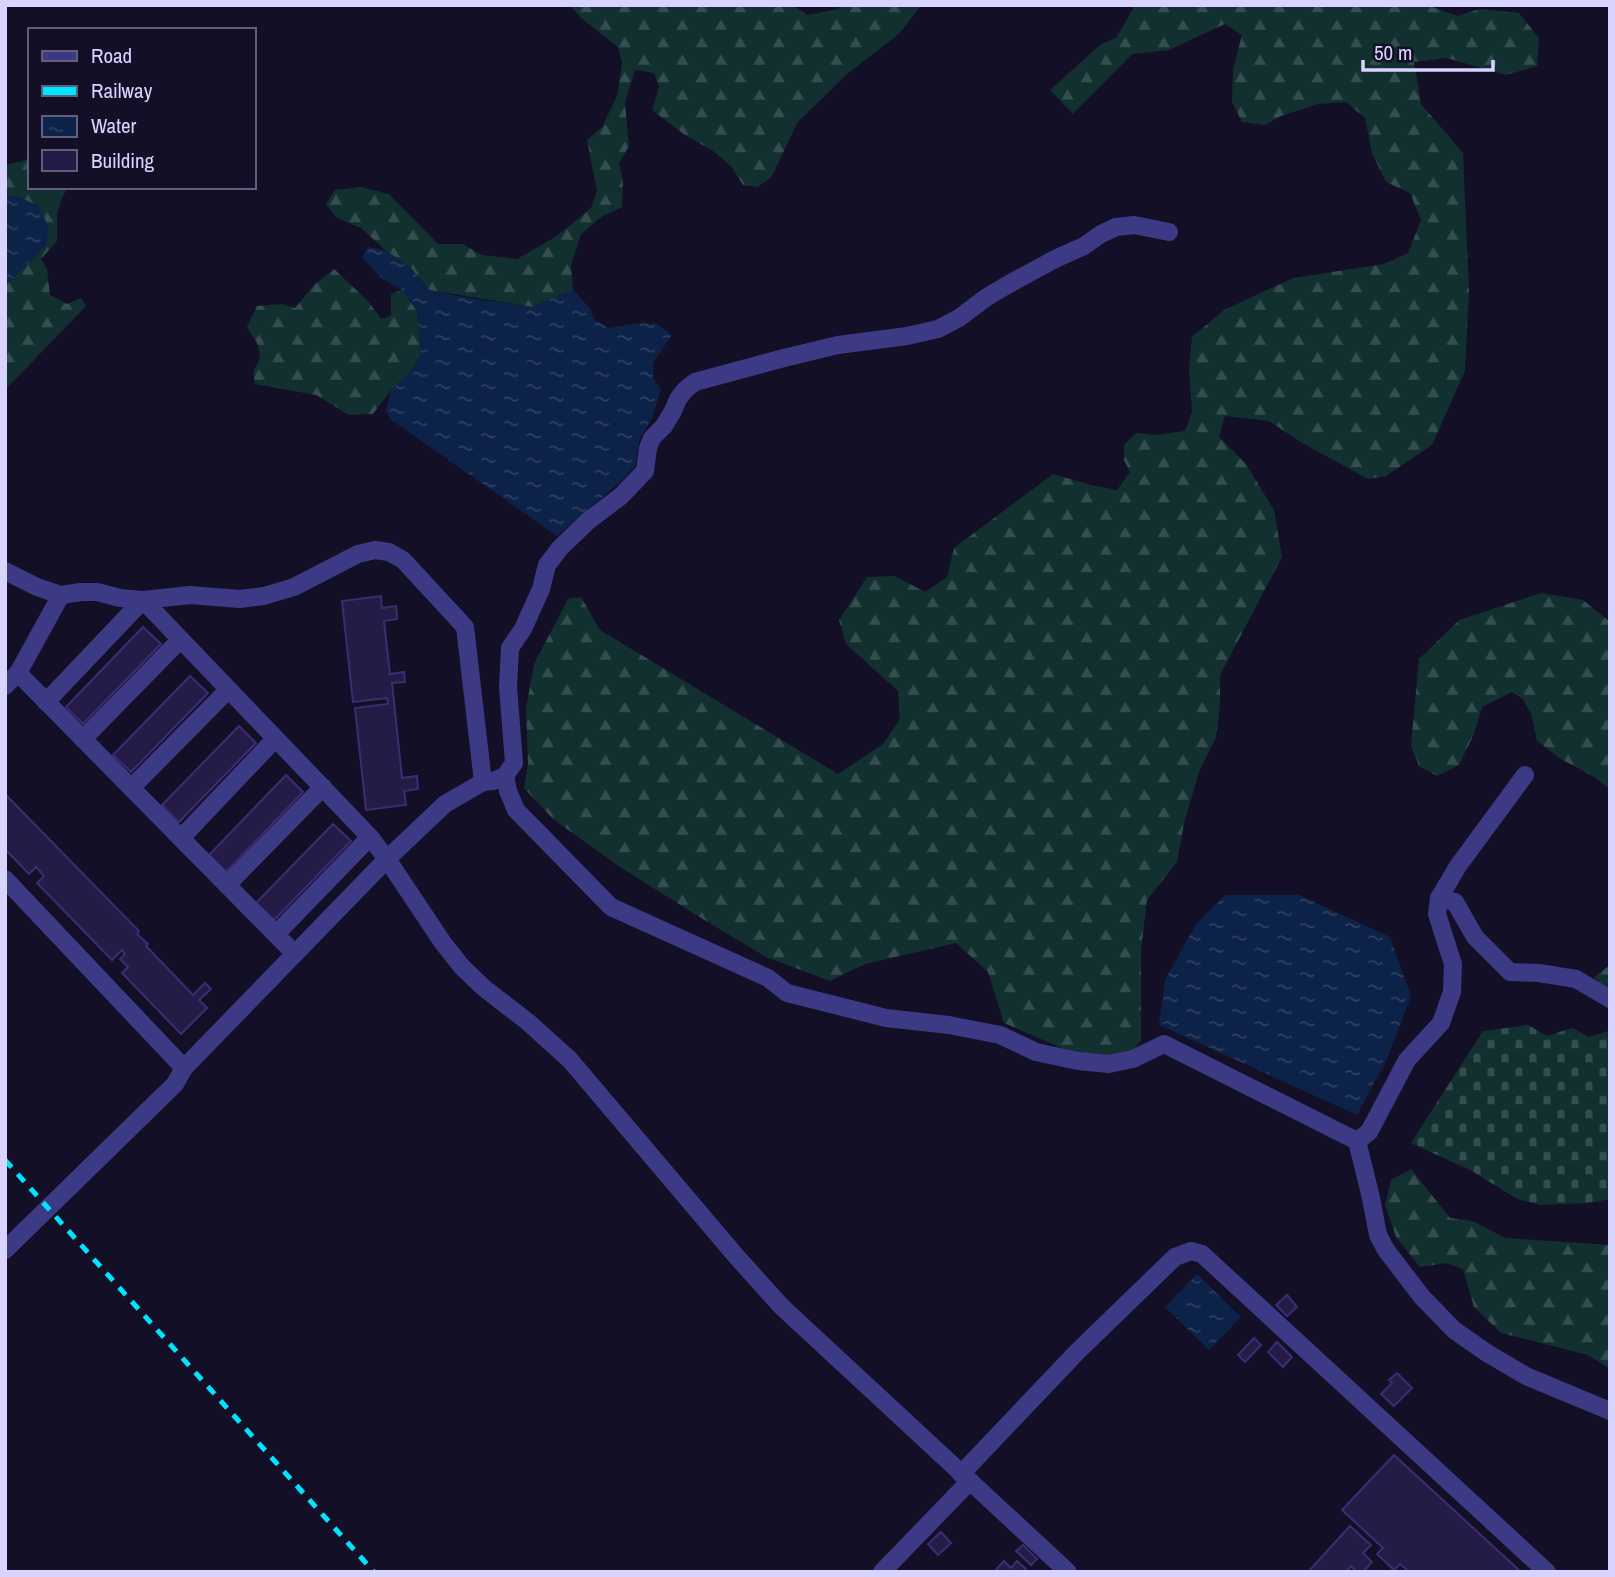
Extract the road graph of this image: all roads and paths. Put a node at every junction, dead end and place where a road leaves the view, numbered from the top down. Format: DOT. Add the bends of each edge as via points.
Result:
graph roads {
  1 [pos="1169,232"];
  2 [pos="5,572"];
  3 [pos="61,595"];
  4 [pos="143,600"];
  5 [pos="180,640"];
  6 [pos="12,680"];
  7 [pos="228,690"];
  8 [pos="46,702"];
  9 [pos="83,739"];
  10 [pos="275,740"];
  11 [pos="1525,775"];
  12 [pos="505,776"];
  13 [pos="483,782"];
  14 [pos="323,787"];
  15 [pos="131,788"];
  16 [pos="370,837"];
  17 [pos="181,838"];
  18 [pos="387,859"];
  19 [pos="5,879"];
  20 [pos="227,885"];
  21 [pos="1439,898"];
  22 [pos="276,934"];
  23 [pos="295,954"];
  24 [pos="1610,999"];
  25 [pos="184,1068"];
  26 [pos="1357,1141"];
  27 [pos="5,1250"];
  28 [pos="1610,1411"];
  29 [pos="966,1478"];
  30 [pos="882,1572"];
  31 [pos="1068,1572"];
  32 [pos="1547,1572"];
  1 -- 12 [label="street" via="1134,225 1116,227 1009,284 938,329 784,358 695,382 685,390 652,438 645,471 547,565 541,589 510,648 514,763"];
  2 -- 3 [label="street"];
  3 -- 4 [label="street" via="97,592"];
  3 -- 6 [label="street"];
  4 -- 5 [label="street"];
  4 -- 8 [label="street"];
  4 -- 13 [label="street" via="264,596 294,587 358,554 389,552 403,560 465,627"];
  5 -- 7 [label="street"];
  5 -- 9 [label="street"];
  6 -- 8 [label="street"];
  7 -- 10 [label="street"];
  7 -- 15 [label="street"];
  8 -- 9 [label="street"];
  9 -- 15 [label="street"];
  10 -- 14 [label="street"];
  10 -- 17 [label="street"];
  11 -- 21 [label="street"];
  12 -- 13 [label="street"];
  12 -- 26 [label="street" via="516,810 611,907 768,978 787,993 886,1018 1000,1035 1036,1052 1078,1061 1109,1064 1133,1059 1164,1044"];
  13 -- 18 [label="street" via="445,804"];
  14 -- 16 [label="street"];
  14 -- 20 [label="street"];
  15 -- 17 [label="street"];
  16 -- 18 [label="street"];
  16 -- 22 [label="street"];
  17 -- 20 [label="street"];
  18 -- 23 [label="street"];
  18 -- 29 [label="street" via="462,967 570,1060 782,1307"];
  19 -- 25 [label="street"];
  20 -- 22 [label="street"];
  21 -- 24 [label="street" via="1455,902 1475,937 1510,972 1576,979"];
  21 -- 26 [label="street" via="1437,914 1453,964 1452,992 1441,1023 1408,1060 1369,1132"];
  22 -- 23 [label="street"];
  23 -- 25 [label="street"];
  25 -- 27 [label="street" via="175,1084"];
  26 -- 28 [label="street" via="1378,1235 1422,1297 1454,1330 1487,1353 1526,1376"];
  29 -- 30 [label="street"];
  29 -- 31 [label="street"];
  29 -- 32 [label="street" via="1087,1343 1175,1258 1191,1251 1202,1254"];
}
